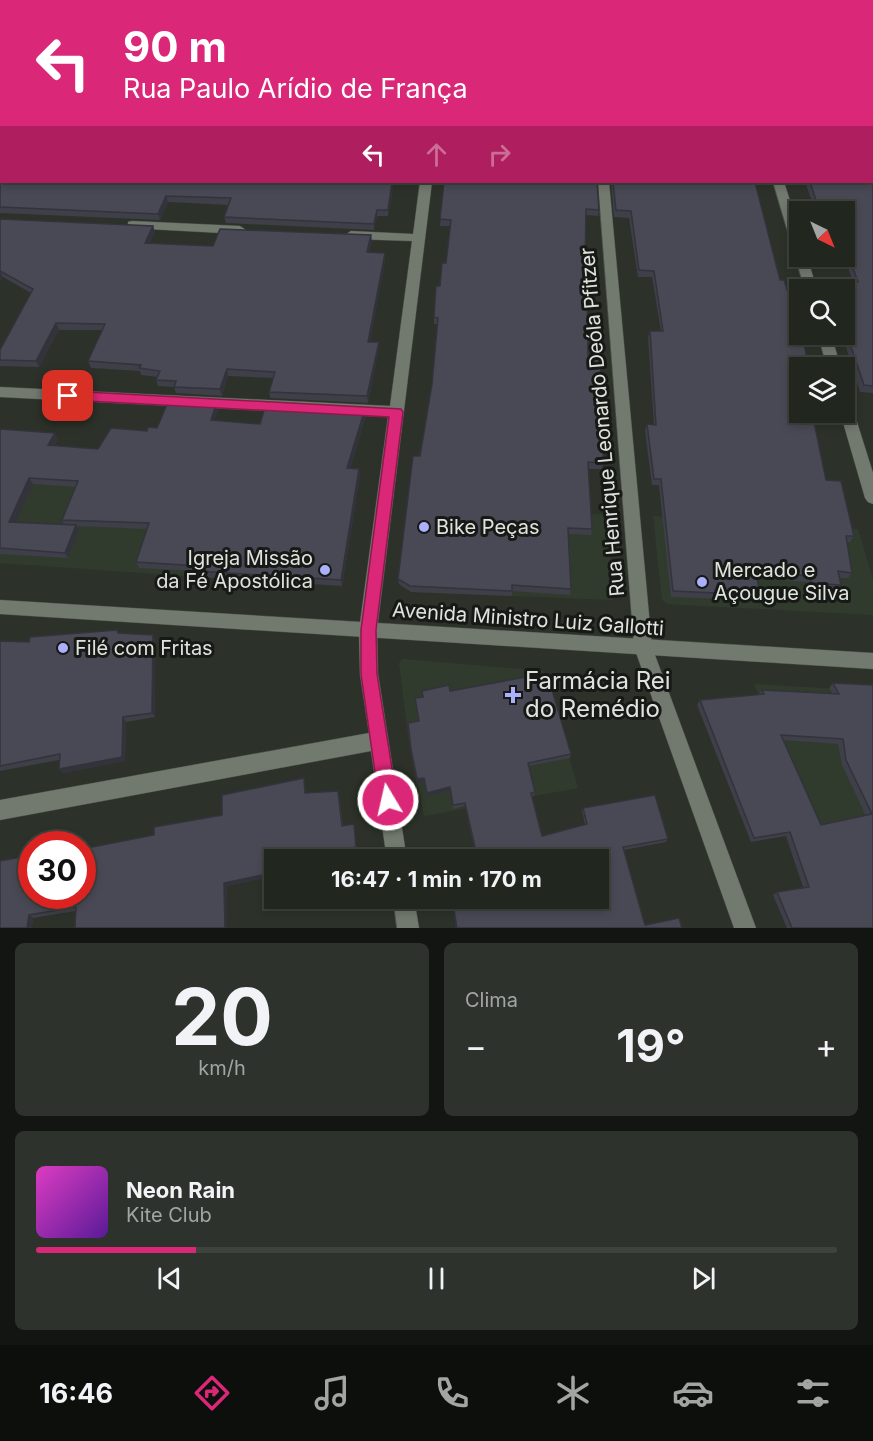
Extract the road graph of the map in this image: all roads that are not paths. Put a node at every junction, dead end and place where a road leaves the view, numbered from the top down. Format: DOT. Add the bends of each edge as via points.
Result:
graph roads {
  1 [pos="426,183"];
  2 [pos="603,183"];
  3 [pos="778,183"];
  4 [pos="789,218"];
  5 [pos="119,224"];
  6 [pos="250,230"];
  7 [pos="333,234"];
  8 [pos="419,238"];
  9 [pos="0,392"];
  10 [pos="396,412"];
  11 [pos="850,423"];
  12 [pos="873,498"];
  13 [pos="0,607"];
  14 [pos="368,630"];
  15 [pos="642,647"];
  16 [pos="873,661"];
  17 [pos="379,740"];
  18 [pos="0,810"];
  19 [pos="396,849"];
  20 [pos="405,909"];
  21 [pos="408,928"];
  22 [pos="745,928"];
  1 -- 8 [label="street"];
  2 -- 15 [label="street, Rua Henrique Leonardo Deóla Pfitzer"];
  3 -- 4 [label="street"];
  5 -- 6 [label="street"];
  7 -- 8 [label="street"];
  8 -- 10 [label="street"];
  9 -- 10 [label="street"];
  10 -- 14 [label="street"];
  11 -- 12 [label="street"];
  13 -- 14 [label="street, Avenida Ministro Luiz Gallotti"];
  14 -- 15 [label="street, Avenida Ministro Luiz Gallotti"];
  14 -- 17 [label="street" via="369,674"];
  15 -- 16 [label="street, Avenida Ministro Luiz Gallotti"];
  15 -- 22 [label="street, Rua Henrique Leonardo Deóla Pfitzer"];
  17 -- 18 [label="street"];
  17 -- 19 [label="street"];
  20 -- 21 [label="street"];
}
